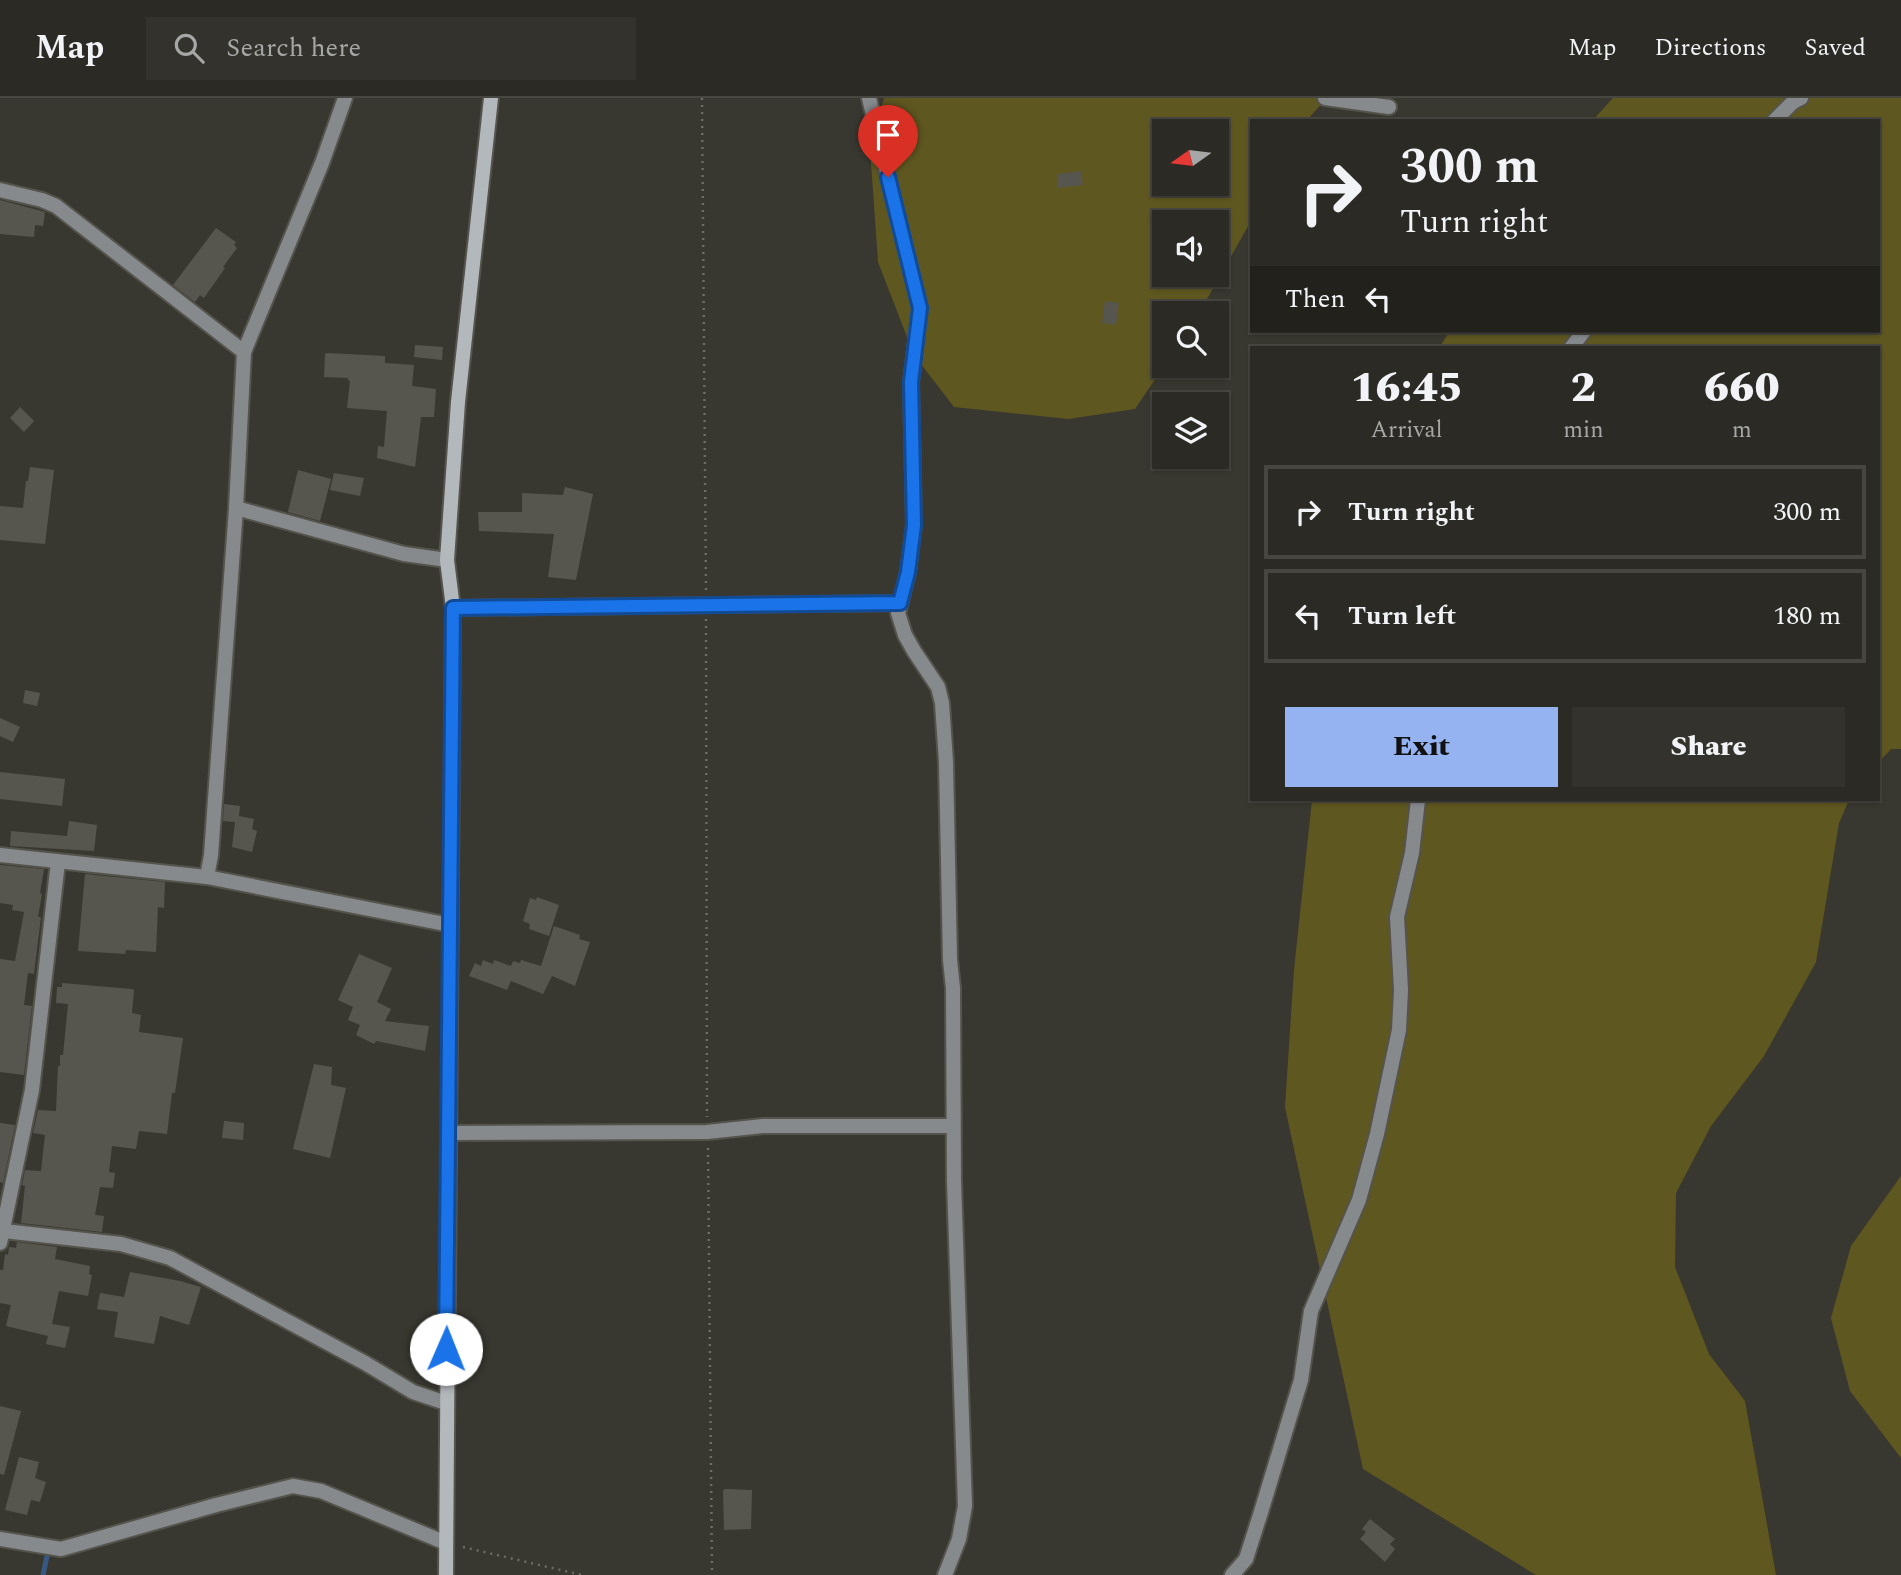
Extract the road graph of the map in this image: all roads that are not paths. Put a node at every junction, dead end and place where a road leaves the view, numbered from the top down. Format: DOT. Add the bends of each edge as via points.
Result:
graph roads {
  1 [pos="345,98"];
  2 [pos="491,98"];
  3 [pos="869,98"];
  4 [pos="1325,98"];
  5 [pos="1801,98"];
  6 [pos="1389,107"];
  7 [pos="1776,119"];
  8 [pos="0,190"];
  9 [pos="244,352"];
  10 [pos="236,508"];
  11 [pos="447,561"];
  12 [pos="900,603"];
  13 [pos="453,608"];
  14 [pos="1418,801"];
  15 [pos="0,855"];
  16 [pos="58,862"];
  17 [pos="207,877"];
  18 [pos="450,925"];
  19 [pos="953,1126"];
  20 [pos="448,1133"];
  21 [pos="2,1237"];
  22 [pos="446,1403"];
  23 [pos="0,1539"];
  24 [pos="446,1543"];
  25 [pos="446,1575"];
  26 [pos="945,1575"];
  27 [pos="1232,1575"];
  1 -- 9 [label="street" via="323,163"];
  2 -- 11 [label="street" via="458,402"];
  3 -- 12 [label="street" via="920,308 911,382 914,525"];
  4 -- 6 [label="street"];
  5 -- 7 [label="street"];
  8 -- 9 [label="street" via="56,206"];
  9 -- 10 [label="street"];
  10 -- 11 [label="street" via="404,554"];
  10 -- 17 [label="street"];
  11 -- 13 [label="street"];
  12 -- 13 [label="street"];
  12 -- 19 [label="street" via="898,613 905,635 938,687 942,703 953,988"];
  13 -- 18 [label="street"];
  14 -- 27 [label="street" via="1397,917 1399,1030 1377,1134 1359,1200 1311,1311 1301,1380 1246,1559"];
  15 -- 16 [label="street"];
  16 -- 17 [label="street"];
  16 -- 21 [label="street" via="32,1090"];
  17 -- 18 [label="street"];
  18 -- 20 [label="street"];
  19 -- 20 [label="street"];
  19 -- 26 [label="street" via="965,1506"];
  20 -- 22 [label="street"];
  21 -- 22 [label="street" via="121,1244 170,1258 413,1392"];
  22 -- 24 [label="street"];
  23 -- 24 [label="street" via="61,1549 293,1486 321,1491"];
  24 -- 25 [label="street"];
}
